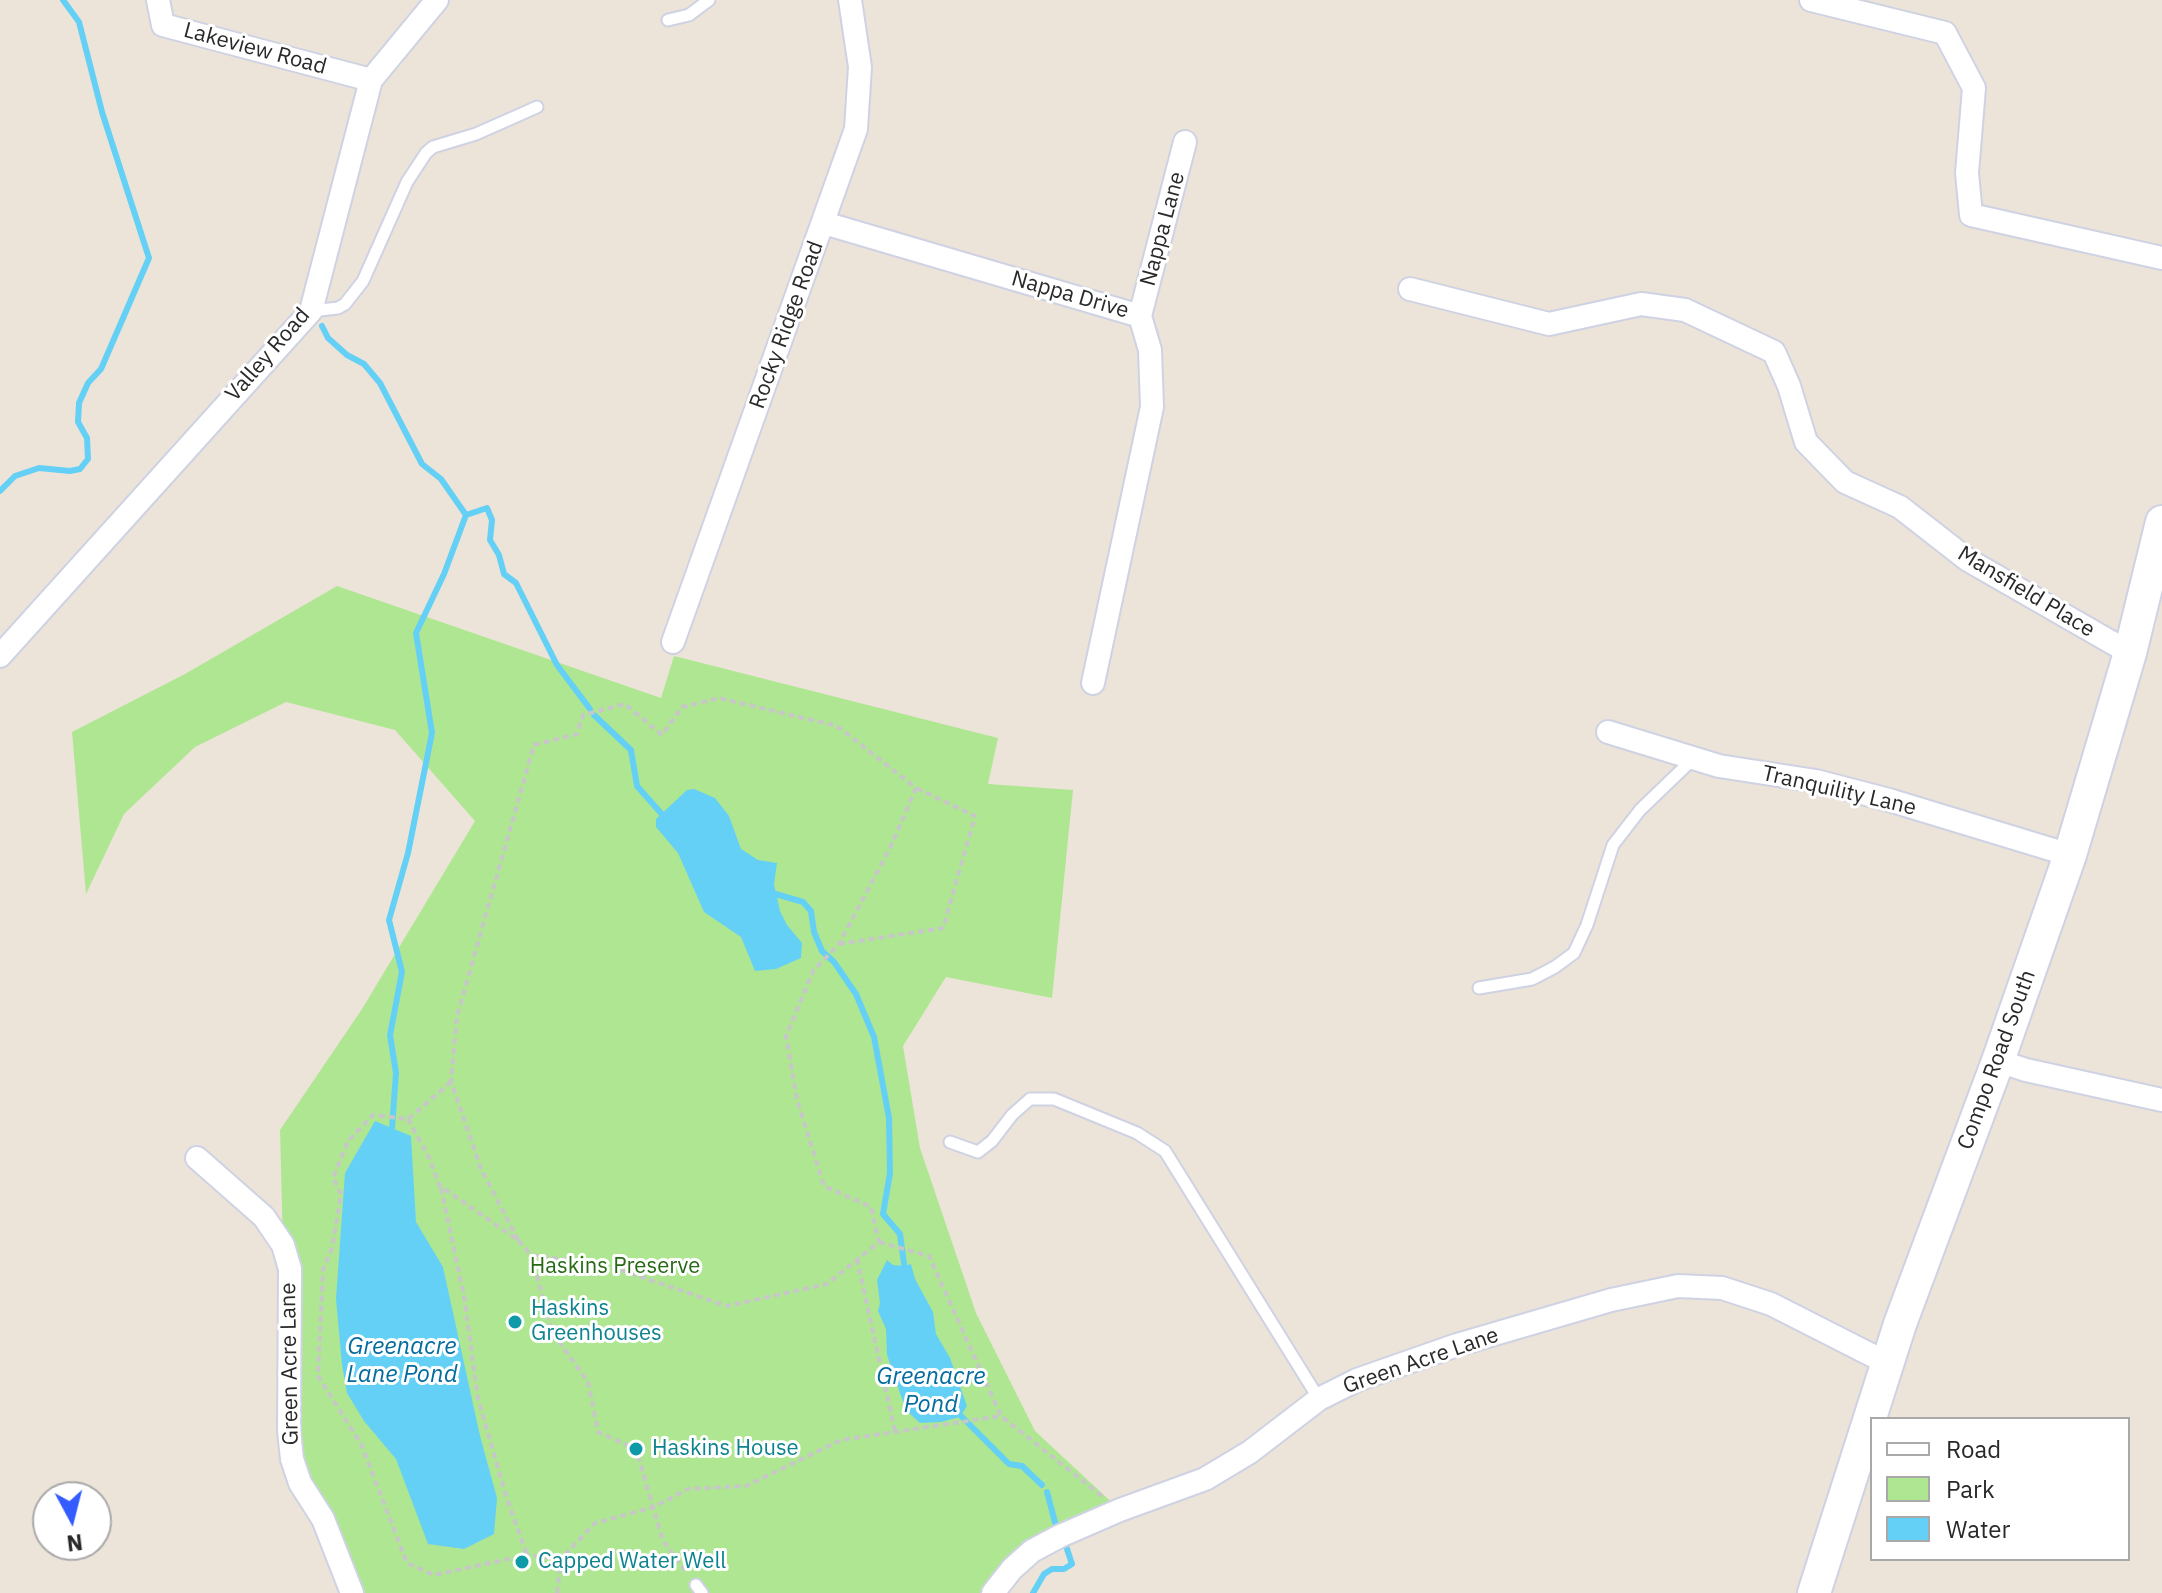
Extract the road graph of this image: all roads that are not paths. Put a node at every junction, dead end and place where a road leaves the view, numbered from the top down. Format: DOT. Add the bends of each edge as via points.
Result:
graph roads {
  1 [pos="158,0"];
  2 [pos="437,0"];
  3 [pos="709,0"];
  4 [pos="850,0"];
  5 [pos="1811,0"];
  6 [pos="668,20"];
  7 [pos="371,80"];
  8 [pos="537,107"];
  9 [pos="1185,142"];
  10 [pos="824,223"];
  11 [pos="2162,258"];
  12 [pos="1410,289"];
  13 [pos="311,311"];
  14 [pos="1140,316"];
  15 [pos="2162,522"];
  16 [pos="673,642"];
  17 [pos="2130,653"];
  18 [pos="0,656"];
  19 [pos="1093,683"];
  20 [pos="1608,732"];
  21 [pos="1693,759"];
  22 [pos="2070,855"];
  23 [pos="1479,988"];
  24 [pos="1998,1061"];
  25 [pos="2162,1100"];
  26 [pos="950,1142"];
  27 [pos="197,1158"];
  28 [pos="1887,1363"];
  29 [pos="1319,1399"];
  30 [pos="343,1565"];
  31 [pos="334,1593"];
  32 [pos="352,1593"];
  33 [pos="993,1593"];
  34 [pos="1814,1593"];
  1 -- 7 [label="street, Lakeview Road" via="163,25"];
  2 -- 7 [label="street, Valley Road"];
  3 -- 6 [label="lane" via="689,15"];
  4 -- 10 [label="street, Rocky Ridge Road" via="860,67 856,129"];
  5 -- 11 [label="street" via="1945,33 1974,88 1967,173 1971,215"];
  7 -- 13 [label="street, Valley Road"];
  8 -- 13 [label="lane" via="426,153 407,182 363,281 345,304"];
  9 -- 14 [label="street, Nappa Lane"];
  10 -- 14 [label="street, Nappa Drive"];
  10 -- 16 [label="street, Rocky Ridge Road"];
  12 -- 17 [label="street, Mansfield Place" via="1549,324 1641,304 1685,310 1774,352 1806,442 1845,482 1900,507 1968,560"];
  13 -- 18 [label="street, Valley Road"];
  14 -- 19 [label="street, Nappa Drive" via="1150,350 1152,407"];
  15 -- 17 [label="main road, Compo Road South"];
  17 -- 22 [label="main road, Compo Road South"];
  20 -- 21 [label="street, Tranquility Lane"];
  21 -- 22 [label="street, Tranquility Lane" via="1816,781"];
  21 -- 23 [label="lane" via="1640,810 1613,845 1574,953 1532,979"];
  22 -- 24 [label="main road, Compo Road South"];
  24 -- 25 [label="street"];
  24 -- 28 [label="main road, Compo Road South"];
  26 -- 29 [label="lane" via="978,1152 1030,1099 1054,1099 1137,1133 1165,1151"];
  27 -- 30 [label="street, Green Acre Lane" via="264,1217 283,1245 290,1269 292,1459"];
  28 -- 29 [label="street, Green Acre Lane" via="1747,1295 1678,1286 1457,1345"];
  28 -- 34 [label="main road, Compo Road South"];
  29 -- 33 [label="street, Green Acre Lane" via="1205,1479 1120,1510 1032,1551"];
  30 -- 31 [label="street"];
  30 -- 32 [label="street, Green Acre Lane"];
}
